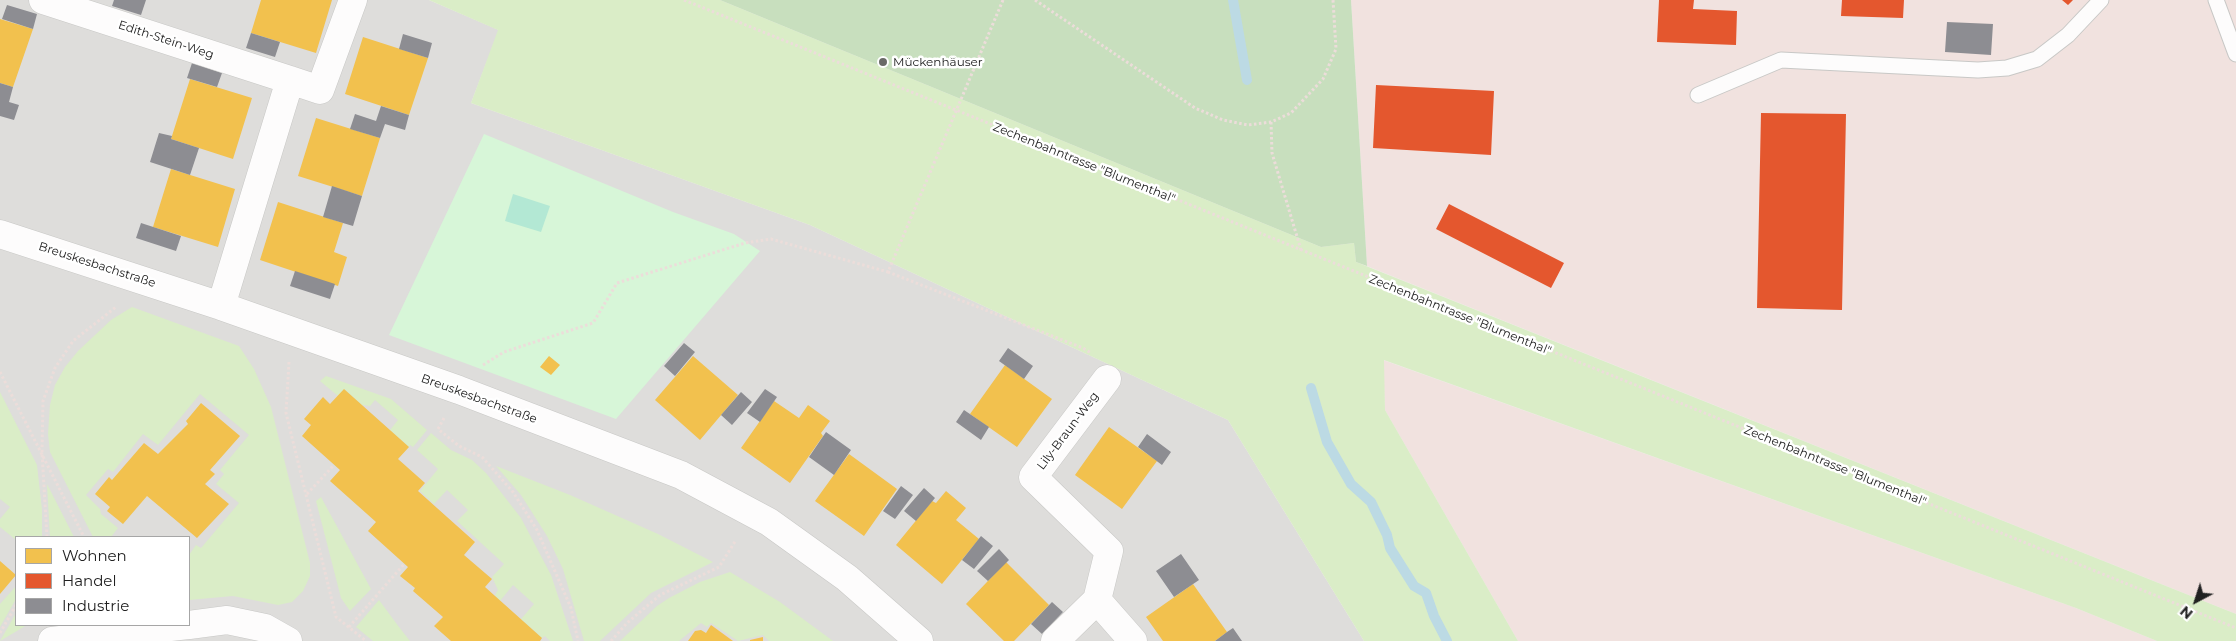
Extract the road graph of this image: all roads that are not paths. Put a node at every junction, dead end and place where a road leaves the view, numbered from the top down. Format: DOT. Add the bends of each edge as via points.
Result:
graph roads {
  1 [pos="43,0"];
  2 [pos="353,0"];
  3 [pos="2101,0"];
  4 [pos="2216,0"];
  5 [pos="2236,54"];
  6 [pos="290,80"];
  7 [pos="1698,94"];
  8 [pos="0,234"];
  9 [pos="221,306"];
  10 [pos="1107,379"];
  11 [pos="1097,600"];
  12 [pos="190,625"];
  13 [pos="180,626"];
  14 [pos="52,641"];
  15 [pos="288,641"];
  16 [pos="919,641"];
  17 [pos="1055,641"];
  18 [pos="1133,641"];
  1 -- 6 [label="street, Edith-Stein-Weg"];
  2 -- 6 [label="street, Edith-Stein-Weg" via="320,90"];
  3 -- 7 [label="lane" via="2068,35 2037,59 2008,68 1978,70 1781,60"];
  4 -- 5 [label="lane"];
  6 -- 9 [label="street"];
  8 -- 9 [label="street, Breuskesbachstraße"];
  9 -- 16 [label="street, Breuskesbachstraße" via="459,390 682,475 769,522 847,578"];
  10 -- 11 [label="street, Lily-Braun-Weg" via="1032,477 1109,551"];
  11 -- 17 [label="street"];
  11 -- 18 [label="street"];
  12 -- 15 [label="street" via="227,620 265,628"];
  13 -- 14 [label="street"];
}
